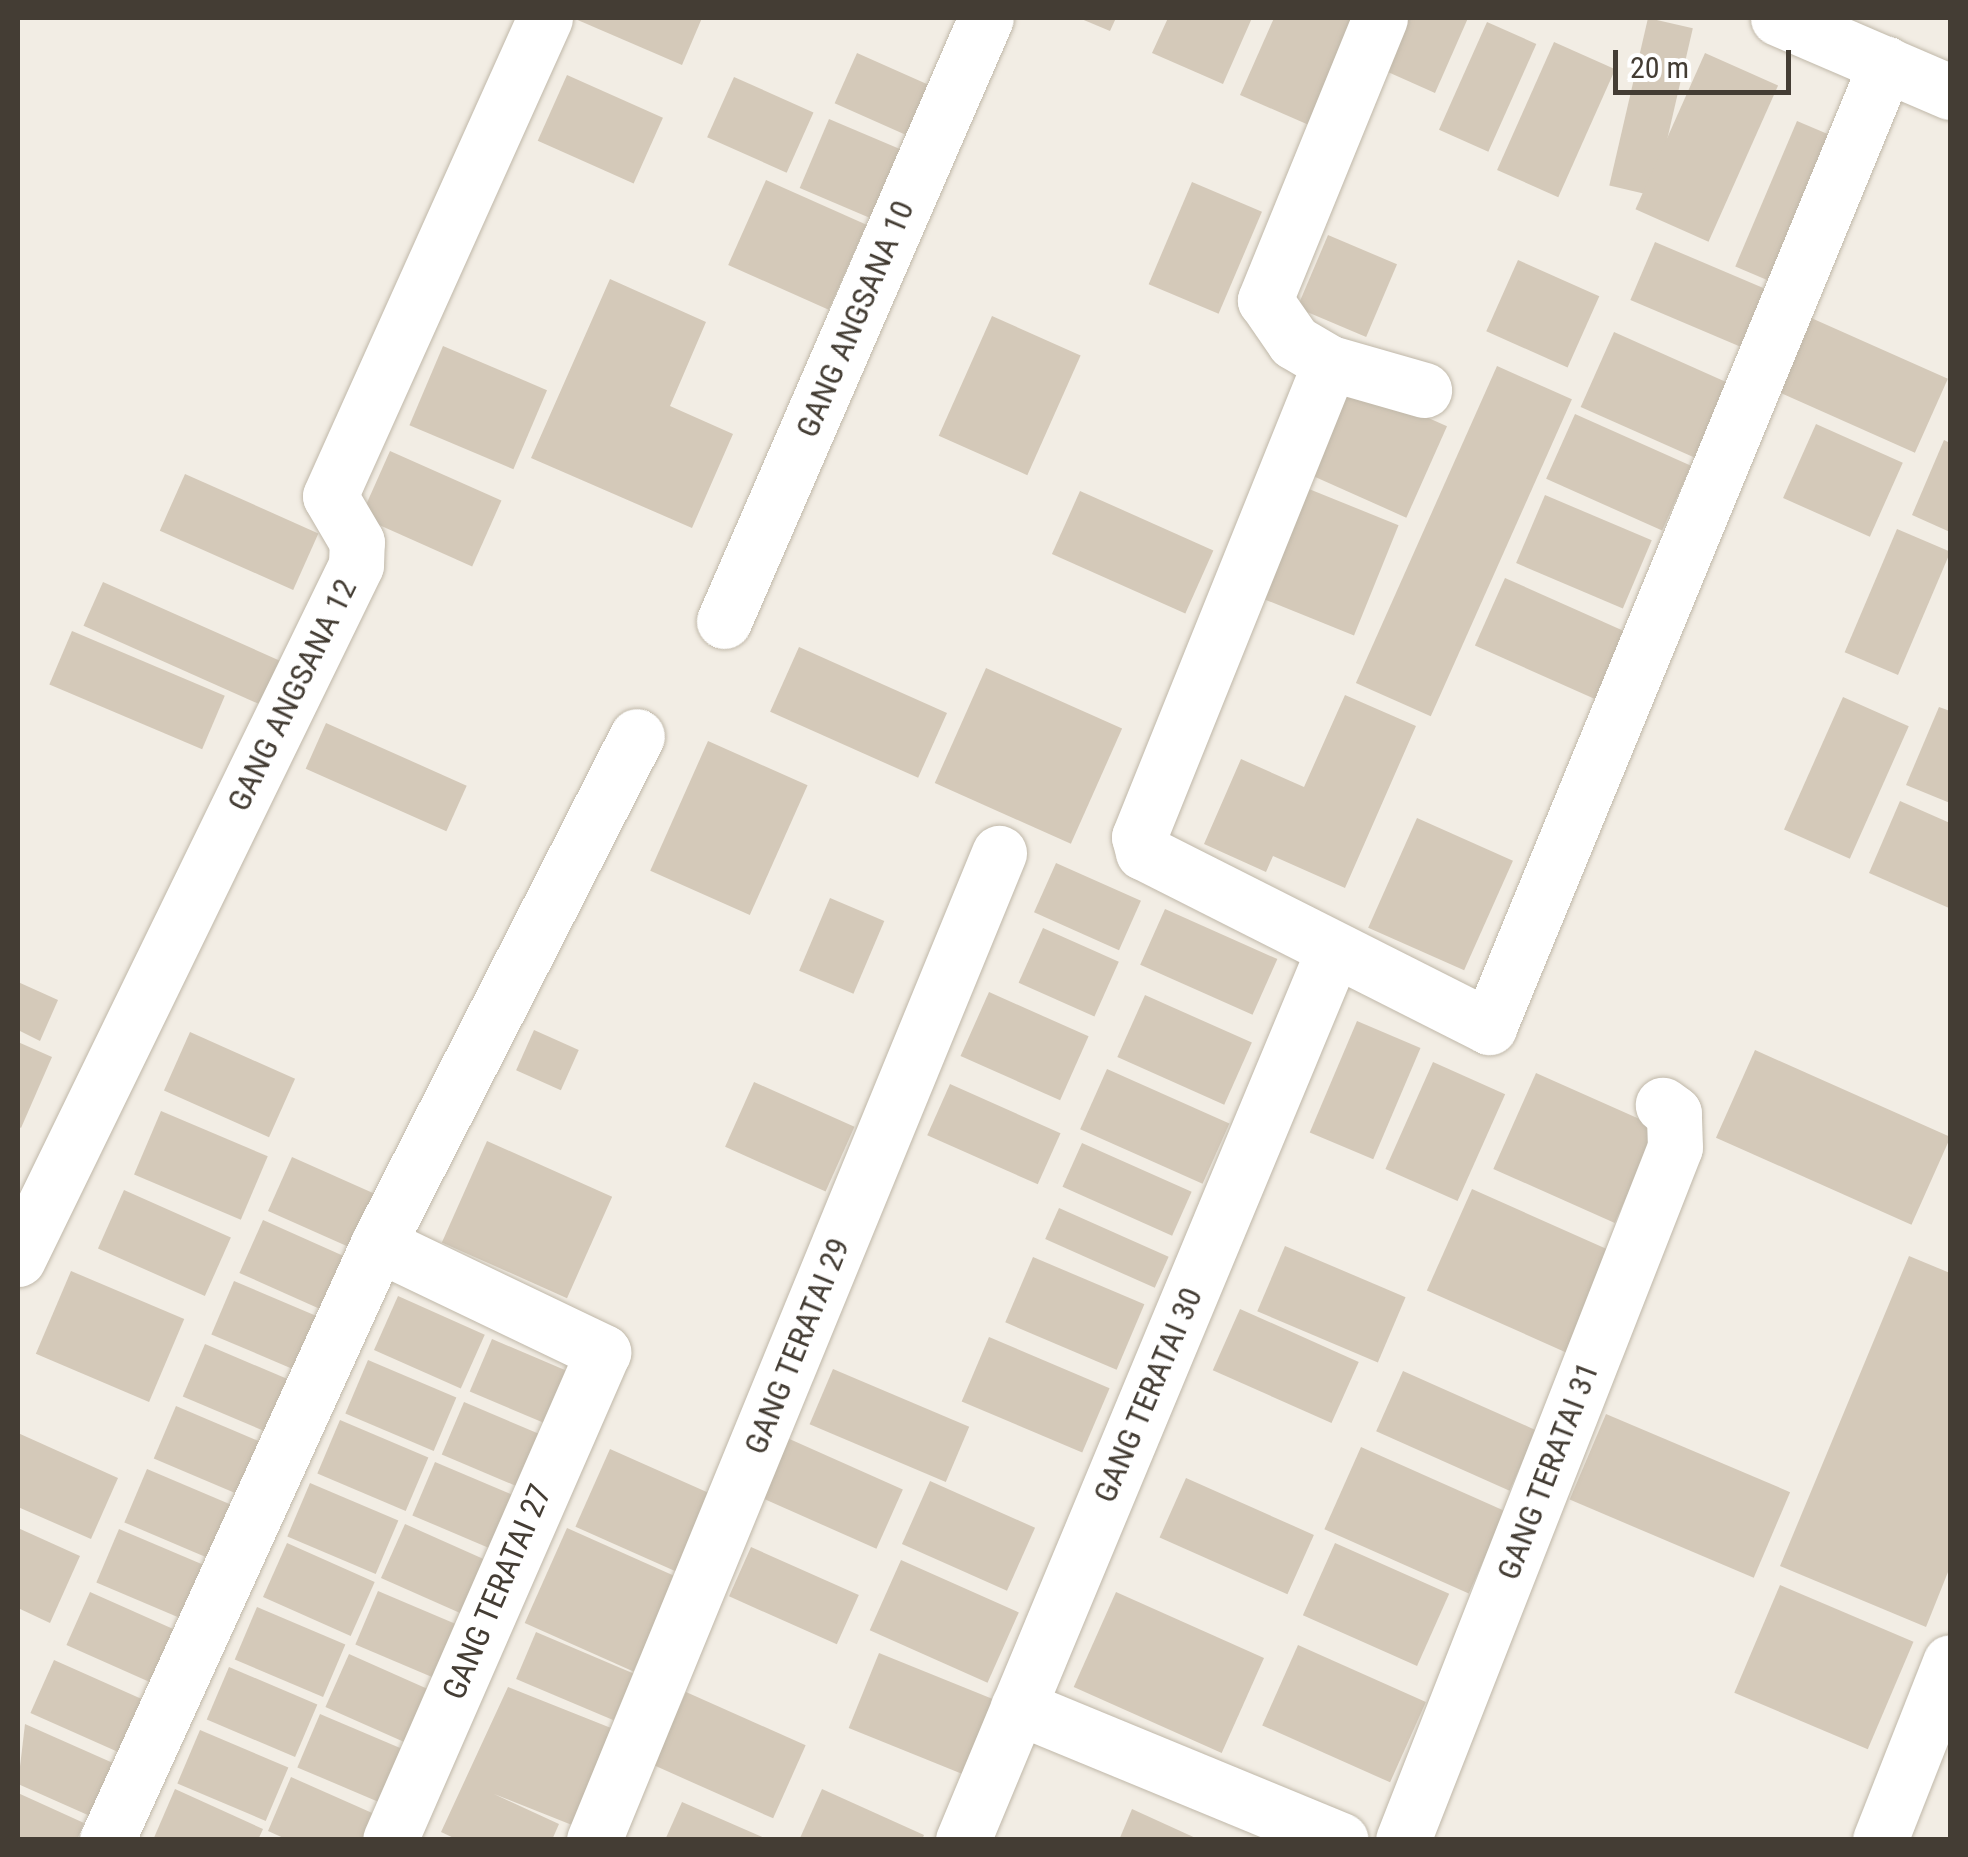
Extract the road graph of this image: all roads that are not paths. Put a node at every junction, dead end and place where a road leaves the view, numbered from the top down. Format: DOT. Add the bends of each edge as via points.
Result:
graph roads {
  1 [pos="545,18"];
  2 [pos="986,18"];
  3 [pos="1380,18"];
  4 [pos="1802,22"];
  5 [pos="1886,64"];
  6 [pos="1950,92"];
  7 [pos="1330,363"];
  8 [pos="1424,390"];
  9 [pos="724,622"];
  10 [pos="637,736"];
  11 [pos="999,852"];
  12 [pos="1332,951"];
  13 [pos="1662,1104"];
  14 [pos="378,1244"];
  15 [pos="18,1259"];
  16 [pos="1950,1662"];
  17 [pos="1018,1707"];
  18 [pos="107,1840"];
  19 [pos="390,1840"];
  20 [pos="594,1840"];
  21 [pos="963,1840"];
  22 [pos="1341,1840"];
  23 [pos="1403,1840"];
  24 [pos="1880,1840"];
  1 -- 15 [label="street, GANG ANGSANA 12" via="335,482 331,507 358,542 356,565"];
  2 -- 9 [label="street, GANG ANGSANA 10"];
  3 -- 7 [label="street" via="1268,275 1271,318"];
  4 -- 5 [label="street"];
  5 -- 6 [label="street"];
  5 -- 12 [label="street" via="1488,1028"];
  7 -- 8 [label="street"];
  7 -- 12 [label="street" via="1139,837 1143,852"];
  10 -- 14 [label="street"];
  11 -- 20 [label="street, GANG TERATAI 29"];
  12 -- 17 [label="street, GANG TERATAI 30"];
  13 -- 23 [label="street, GANG TERATAI 31" via="1674,1112 1676,1147"];
  14 -- 18 [label="street"];
  14 -- 19 [label="street, GANG TERATAI 27" via="600,1346"];
  16 -- 24 [label="street"];
  17 -- 21 [label="street, GANG TERATAI 30"];
  17 -- 22 [label="street"];
}
